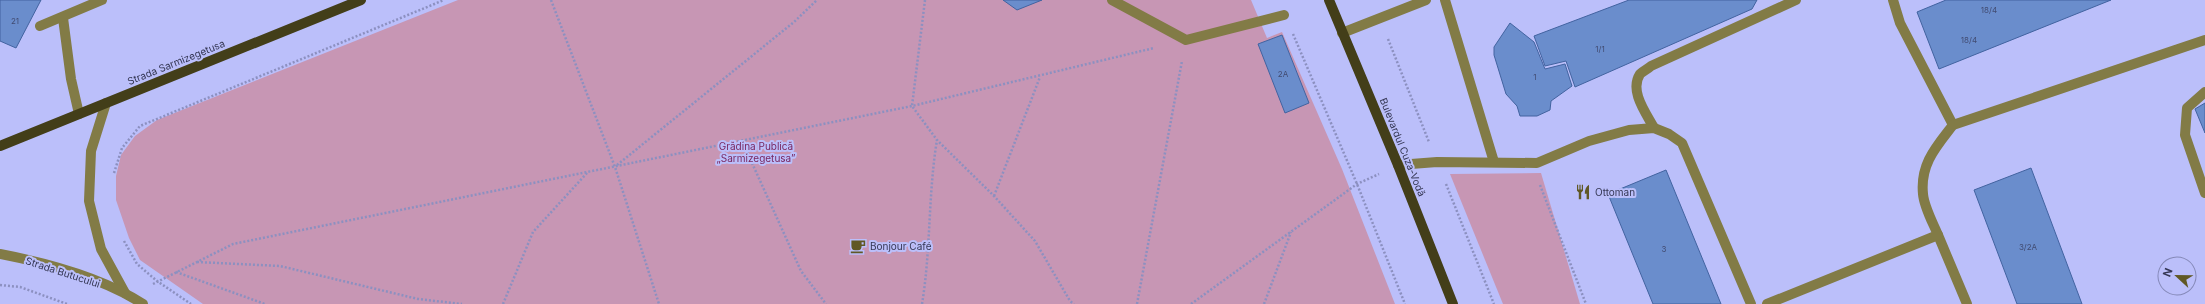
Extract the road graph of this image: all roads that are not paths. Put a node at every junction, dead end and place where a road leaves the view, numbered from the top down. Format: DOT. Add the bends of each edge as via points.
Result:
graph roads {
  1 [pos="102,0"];
  2 [pos="361,0"];
  3 [pos="1112,0"];
  4 [pos="1329,0"];
  5 [pos="1426,0"];
  6 [pos="1445,0"];
  7 [pos="1796,0"];
  8 [pos="1893,0"];
  9 [pos="1284,15"];
  10 [pos="63,18"];
  11 [pos="40,26"];
  12 [pos="1342,34"];
  13 [pos="2205,40"];
  14 [pos="2205,92"];
  15 [pos="106,103"];
  16 [pos="79,114"];
  17 [pos="1953,125"];
  18 [pos="1654,128"];
  19 [pos="0,146"];
  20 [pos="1494,162"];
  21 [pos="1398,165"];
  22 [pos="2205,193"];
  23 [pos="1938,235"];
  24 [pos="0,254"];
  25 [pos="126,293"];
  26 [pos="143,304"];
  27 [pos="1453,304"];
  28 [pos="1751,304"];
  29 [pos="1767,304"];
  30 [pos="1967,304"];
  1 -- 10 [label="street"];
  2 -- 15 [label="main road, Strada Sarmizegetusa"];
  3 -- 9 [label="street" via="1186,40"];
  4 -- 12 [label="main road, Bulevardul Cuza-Vodă"];
  5 -- 12 [label="street"];
  6 -- 20 [label="street"];
  7 -- 18 [label="street" via="1651,66 1640,74 1636,86 1637,94"];
  8 -- 17 [label="street" via="1900,23"];
  10 -- 11 [label="street"];
  10 -- 16 [label="street" via="71,79"];
  12 -- 21 [label="main road, Bulevardul Cuza-Vodă"];
  13 -- 17 [label="street"];
  14 -- 22 [label="street" via="2187,108 2185,135"];
  15 -- 16 [label="main road, Strada Sarmizegetusa"];
  15 -- 25 [label="street, Strada Butucului" via="91,151 89,201 101,249"];
  16 -- 19 [label="main road, Strada Sarmizegetusa"];
  17 -- 23 [label="street" via="1924,169 1923,195"];
  18 -- 20 [label="street" via="1629,130 1589,141 1537,162"];
  18 -- 28 [label="street" via="1682,142"];
  20 -- 21 [label="street"];
  21 -- 27 [label="main road, Bulevardul Cuza-Vodă"];
  23 -- 29 [label="street"];
  23 -- 30 [label="street"];
  24 -- 25 [label="street, Strada Butucului" via="67,272"];
  25 -- 26 [label="street, Strada Butucului"];
}
